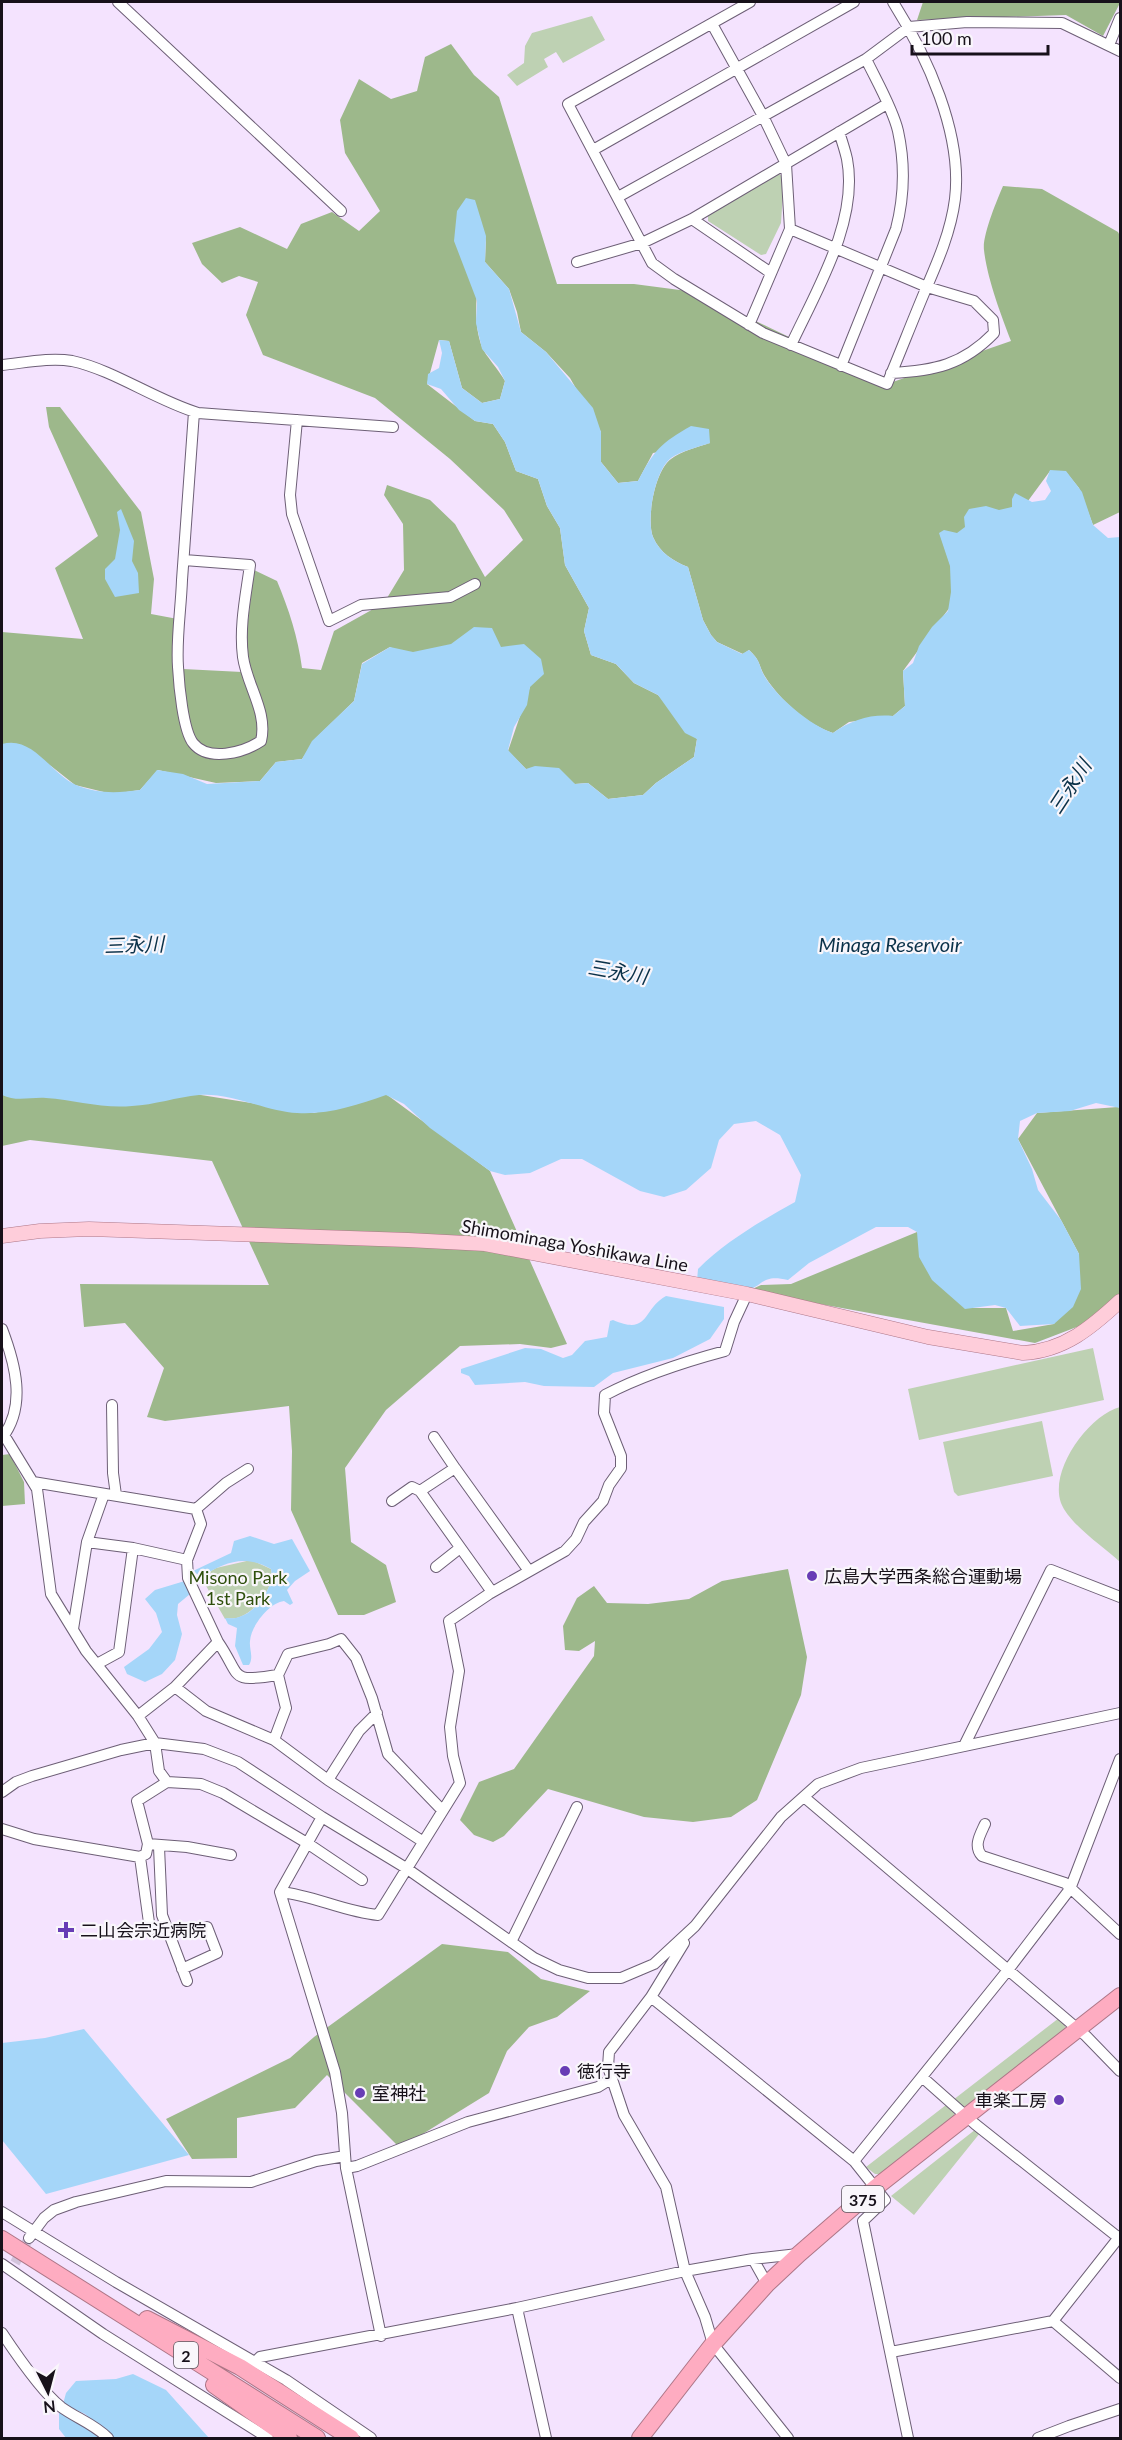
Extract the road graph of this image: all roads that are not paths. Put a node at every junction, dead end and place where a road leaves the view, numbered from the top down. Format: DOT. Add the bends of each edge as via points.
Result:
graph roads {
  1 [pos="118,2"];
  2 [pos="750,2"];
  3 [pos="854,2"];
  4 [pos="893,2"];
  5 [pos="1120,18"];
  6 [pos="712,24"];
  7 [pos="909,27"];
  8 [pos="1109,45"];
  9 [pos="1120,51"];
  10 [pos="866,59"];
  11 [pos="737,69"];
  12 [pos="887,104"];
  13 [pos="763,116"];
  14 [pos="839,132"];
  15 [pos="593,150"];
  16 [pos="786,164"];
  17 [pos="618,197"];
  18 [pos="341,211"];
  19 [pos="692,219"];
  20 [pos="790,230"];
  21 [pos="642,243"];
  22 [pos="835,248"];
  23 [pos="577,262"];
  24 [pos="881,268"];
  25 [pos="771,273"];
  26 [pos="927,287"];
  27 [pos="749,325"];
  28 [pos="791,345"];
  29 [pos="2,365"];
  30 [pos="841,366"];
  31 [pos="891,373"];
  32 [pos="194,411"];
  33 [pos="297,420"];
  34 [pos="393,427"];
  35 [pos="184,560"];
  36 [pos="475,584"];
  37 [pos="2,1236"];
  38 [pos="747,1294"];
  39 [pos="1120,1301"];
  40 [pos="2,1329"];
  41 [pos="112,1405"];
  42 [pos="3,1437"];
  43 [pos="434,1437"];
  44 [pos="455,1468"];
  45 [pos="248,1469"];
  46 [pos="33,1482"];
  47 [pos="420,1491"];
  48 [pos="104,1494"];
  49 [pos="116,1496"];
  50 [pos="392,1501"];
  51 [pos="196,1509"];
  52 [pos="87,1542"];
  53 [pos="133,1548"];
  54 [pos="460,1548"];
  55 [pos="187,1560"];
  56 [pos="436,1567"];
  57 [pos="529,1571"];
  58 [pos="492,1592"];
  59 [pos="1120,1597"];
  60 [pos="73,1629"];
  61 [pos="218,1642"];
  62 [pos="97,1664"];
  63 [pos="278,1675"];
  64 [pos="175,1687"];
  65 [pos="377,1713"];
  66 [pos="1120,1713"];
  67 [pos="138,1716"];
  68 [pos="274,1740"];
  69 [pos="154,1743"];
  70 [pos="964,1746"];
  71 [pos="1120,1759"];
  72 [pos="328,1780"];
  73 [pos="167,1782"];
  74 [pos="2,1792"];
  75 [pos="804,1797"];
  76 [pos="577,1808"];
  77 [pos="442,1810"];
  78 [pos="322,1817"];
  79 [pos="984,1824"];
  80 [pos="2,1828"];
  81 [pos="422,1841"];
  82 [pos="307,1843"];
  83 [pos="148,1844"];
  84 [pos="159,1847"];
  85 [pos="231,1855"];
  86 [pos="140,1857"];
  87 [pos="406,1868"];
  88 [pos="362,1880"];
  89 [pos="1070,1889"];
  90 [pos="280,1892"];
  91 [pos="695,1926"];
  92 [pos="207,1927"];
  93 [pos="150,1930"];
  94 [pos="1120,1934"];
  95 [pos="511,1942"];
  96 [pos="182,1969"];
  97 [pos="1008,1970"];
  98 [pos="187,1981"];
  99 [pos="1120,1996"];
  100 [pos="651,1997"];
  101 [pos="1078,2029"];
  102 [pos="1120,2071"];
  103 [pos="922,2077"];
  104 [pos="611,2079"];
  105 [pos="966,2116"];
  106 [pos="345,2156"];
  107 [pos="854,2161"];
  108 [pos="346,2168"];
  109 [pos="875,2188"];
  110 [pos="2,2212"];
  111 [pos="32,2236"];
  112 [pos="1120,2237"];
  113 [pos="2,2239"];
  114 [pos="799,2254"];
  115 [pos="753,2259"];
  116 [pos="9,2266"];
  117 [pos="685,2271"];
  118 [pos="55,2272"];
  119 [pos="767,2284"];
  120 [pos="517,2308"];
  121 [pos="1053,2321"];
  122 [pos="151,2332"];
  123 [pos="2,2333"];
  124 [pos="381,2336"];
  125 [pos="712,2344"];
  126 [pos="891,2352"];
  127 [pos="255,2362"];
  128 [pos="1120,2378"];
  129 [pos="1120,2409"];
  130 [pos="108,2439"];
  131 [pos="268,2439"];
  132 [pos="289,2439"];
  133 [pos="317,2439"];
  134 [pos="351,2439"];
  135 [pos="372,2439"];
  136 [pos="546,2439"];
  137 [pos="640,2439"];
  138 [pos="788,2439"];
  139 [pos="909,2439"];
  140 [pos="1038,2439"];
  1 -- 18 [label="street"];
  2 -- 6 [label="street"];
  3 -- 11 [label="street"];
  4 -- 7 [label="street"];
  5 -- 8 [label="street"];
  6 -- 11 [label="street"];
  6 -- 15 [label="street" via="568,104"];
  7 -- 8 [label="street" via="967,22 1062,23"];
  7 -- 10 [label="street"];
  7 -- 26 [label="street" via="942,105 951,136 956,180 950,223"];
  8 -- 9 [label="street"];
  10 -- 12 [label="street"];
  10 -- 13 [label="street"];
  11 -- 13 [label="street"];
  11 -- 15 [label="street"];
  12 -- 14 [label="street"];
  12 -- 24 [label="street" via="901,147 901,208"];
  13 -- 16 [label="street"];
  13 -- 17 [label="street"];
  14 -- 16 [label="street"];
  14 -- 22 [label="street" via="848,161 848,189"];
  15 -- 17 [label="street"];
  16 -- 19 [label="street"];
  16 -- 20 [label="street"];
  17 -- 21 [label="street"];
  19 -- 21 [label="street"];
  19 -- 25 [label="street"];
  20 -- 22 [label="street"];
  20 -- 25 [label="street"];
  21 -- 23 [label="street"];
  21 -- 27 [label="street" via="652,263"];
  22 -- 24 [label="street"];
  22 -- 28 [label="street"];
  24 -- 26 [label="street"];
  24 -- 30 [label="street"];
  25 -- 27 [label="street"];
  26 -- 31 [label="street"];
  26 -- 31 [label="street" via="974,301 993,320 994,333 949,364 927,371"];
  27 -- 28 [label="street"];
  28 -- 30 [label="street"];
  29 -- 32 [label="street" via="69,361"];
  30 -- 31 [label="street" via="887,384"];
  32 -- 33 [label="street"];
  32 -- 35 [label="street"];
  33 -- 34 [label="street"];
  33 -- 36 [label="street" via="290,495 292,514 328,621 361,605 450,597"];
  35 -- 35 [label="street" via="178,666 187,729 202,750 218,754 237,752 261,741 263,731 262,715 243,659 241,631 250,564"];
  37 -- 38 [label="main road, Shimominaga Yoshikawa Line" via="89,1229 485,1244"];
  38 -- 39 [label="main road, Shimominaga Yoshikawa Line" via="928,1337 1023,1353 1066,1344"];
  38 -- 57 [label="street" via="725,1351 623,1385 605,1395 604,1413 621,1456 621,1468 576,1539 565,1551"];
  40 -- 42 [label="street" via="16,1371 17,1390 10,1426"];
  41 -- 49 [label="street"];
  42 -- 46 [label="street"];
  43 -- 44 [label="street"];
  44 -- 47 [label="street"];
  44 -- 57 [label="street"];
  45 -- 51 [label="street"];
  46 -- 48 [label="street"];
  46 -- 60 [label="street" via="51,1594"];
  47 -- 50 [label="street" via="412,1487"];
  47 -- 54 [label="street"];
  48 -- 49 [label="street"];
  48 -- 52 [label="street"];
  49 -- 51 [label="street"];
  51 -- 55 [label="street" via="201,1524"];
  52 -- 53 [label="street"];
  52 -- 60 [label="street"];
  53 -- 55 [label="street"];
  53 -- 62 [label="street" via="120,1652"];
  54 -- 56 [label="street"];
  54 -- 58 [label="street"];
  55 -- 61 [label="street" via="188,1578"];
  57 -- 58 [label="street"];
  58 -- 77 [label="street" via="448,1621 459,1671 450,1727 460,1783"];
  59 -- 70 [label="street" via="1051,1570"];
  60 -- 62 [label="street"];
  61 -- 63 [label="street" via="235,1672 243,1678"];
  61 -- 64 [label="street"];
  62 -- 67 [label="street"];
  63 -- 65 [label="street" via="288,1654 341,1639 356,1658"];
  63 -- 68 [label="street" via="286,1708"];
  64 -- 67 [label="street"];
  64 -- 68 [label="street" via="206,1711"];
  65 -- 72 [label="street" via="359,1731"];
  65 -- 77 [label="street" via="387,1754"];
  66 -- 70 [label="street"];
  67 -- 69 [label="street"];
  68 -- 72 [label="street"];
  69 -- 73 [label="street" via="159,1771"];
  69 -- 74 [label="street" via="32,1776"];
  69 -- 78 [label="street" via="204,1749 238,1762"];
  70 -- 75 [label="street" via="861,1768 818,1784"];
  71 -- 89 [label="street"];
  72 -- 81 [label="street"];
  73 -- 82 [label="street" via="201,1784 223,1793"];
  73 -- 83 [label="street" via="137,1801"];
  75 -- 91 [label="street" via="781,1817"];
  75 -- 97 [label="street"];
  76 -- 95 [label="street"];
  77 -- 81 [label="street"];
  78 -- 82 [label="street"];
  78 -- 87 [label="street"];
  79 -- 89 [label="street" via="977,1844 982,1856 1065,1883"];
  80 -- 86 [label="street" via="34,1839"];
  81 -- 87 [label="street"];
  82 -- 88 [label="street"];
  82 -- 90 [label="street"];
  83 -- 84 [label="street"];
  83 -- 86 [label="street" via="146,1854"];
  84 -- 85 [label="street" via="187,1847"];
  84 -- 96 [label="street" via="162,1915"];
  86 -- 93 [label="street"];
  87 -- 90 [label="street" via="378,1915"];
  87 -- 95 [label="street"];
  89 -- 94 [label="street"];
  89 -- 97 [label="street"];
  90 -- 106 [label="street" via="335,2072"];
  91 -- 95 [label="street" via="654,1964 621,1978 588,1978 559,1970"];
  91 -- 100 [label="street"];
  92 -- 96 [label="street" via="217,1953"];
  96 -- 98 [label="street"];
  97 -- 101 [label="street"];
  97 -- 103 [label="street"];
  99 -- 101 [label="highway, 375"];
  100 -- 104 [label="street" via="609,2052"];
  100 -- 107 [label="street"];
  101 -- 102 [label="street"];
  101 -- 105 [label="highway, 375"];
  103 -- 105 [label="street"];
  103 -- 107 [label="street"];
  104 -- 108 [label="street" via="598,2087 468,2122"];
  104 -- 117 [label="street" via="624,2115 666,2187"];
  105 -- 109 [label="highway, 375"];
  105 -- 112 [label="street"];
  106 -- 108 [label="street"];
  106 -- 111 [label="street" via="251,2182 166,2181 76,2202 54,2210"];
  107 -- 109 [label="street"];
  108 -- 124 [label="street"];
  109 -- 114 [label="highway, 375"];
  109 -- 126 [label="street" via="885,2200 863,2221"];
  110 -- 111 [label="street"];
  111 -- 127 [label="street"];
  112 -- 121 [label="street"];
  113 -- 118 [label="highway, 2"];
  114 -- 115 [label="street"];
  114 -- 119 [label="highway, 375"];
  115 -- 117 [label="street"];
  115 -- 119 [label="street"];
  116 -- 131 [label="street" via="103,2334 214,2400"];
  117 -- 120 [label="street"];
  117 -- 125 [label="street"];
  118 -- 122 [label="highway, 2"];
  118 -- 134 [label="highway" via="240,2367"];
  119 -- 125 [label="highway, 375"];
  120 -- 124 [label="street"];
  120 -- 136 [label="street"];
  121 -- 126 [label="street"];
  121 -- 128 [label="street"];
  122 -- 132 [label="highway" via="164,2349"];
  122 -- 133 [label="highway, 2"];
  123 -- 130 [label="street" via="55,2401 98,2428"];
  124 -- 127 [label="street" via="260,2357"];
  125 -- 137 [label="highway, 375"];
  125 -- 138 [label="street"];
  126 -- 139 [label="street"];
  127 -- 135 [label="street"];
  129 -- 140 [label="street"];
}
